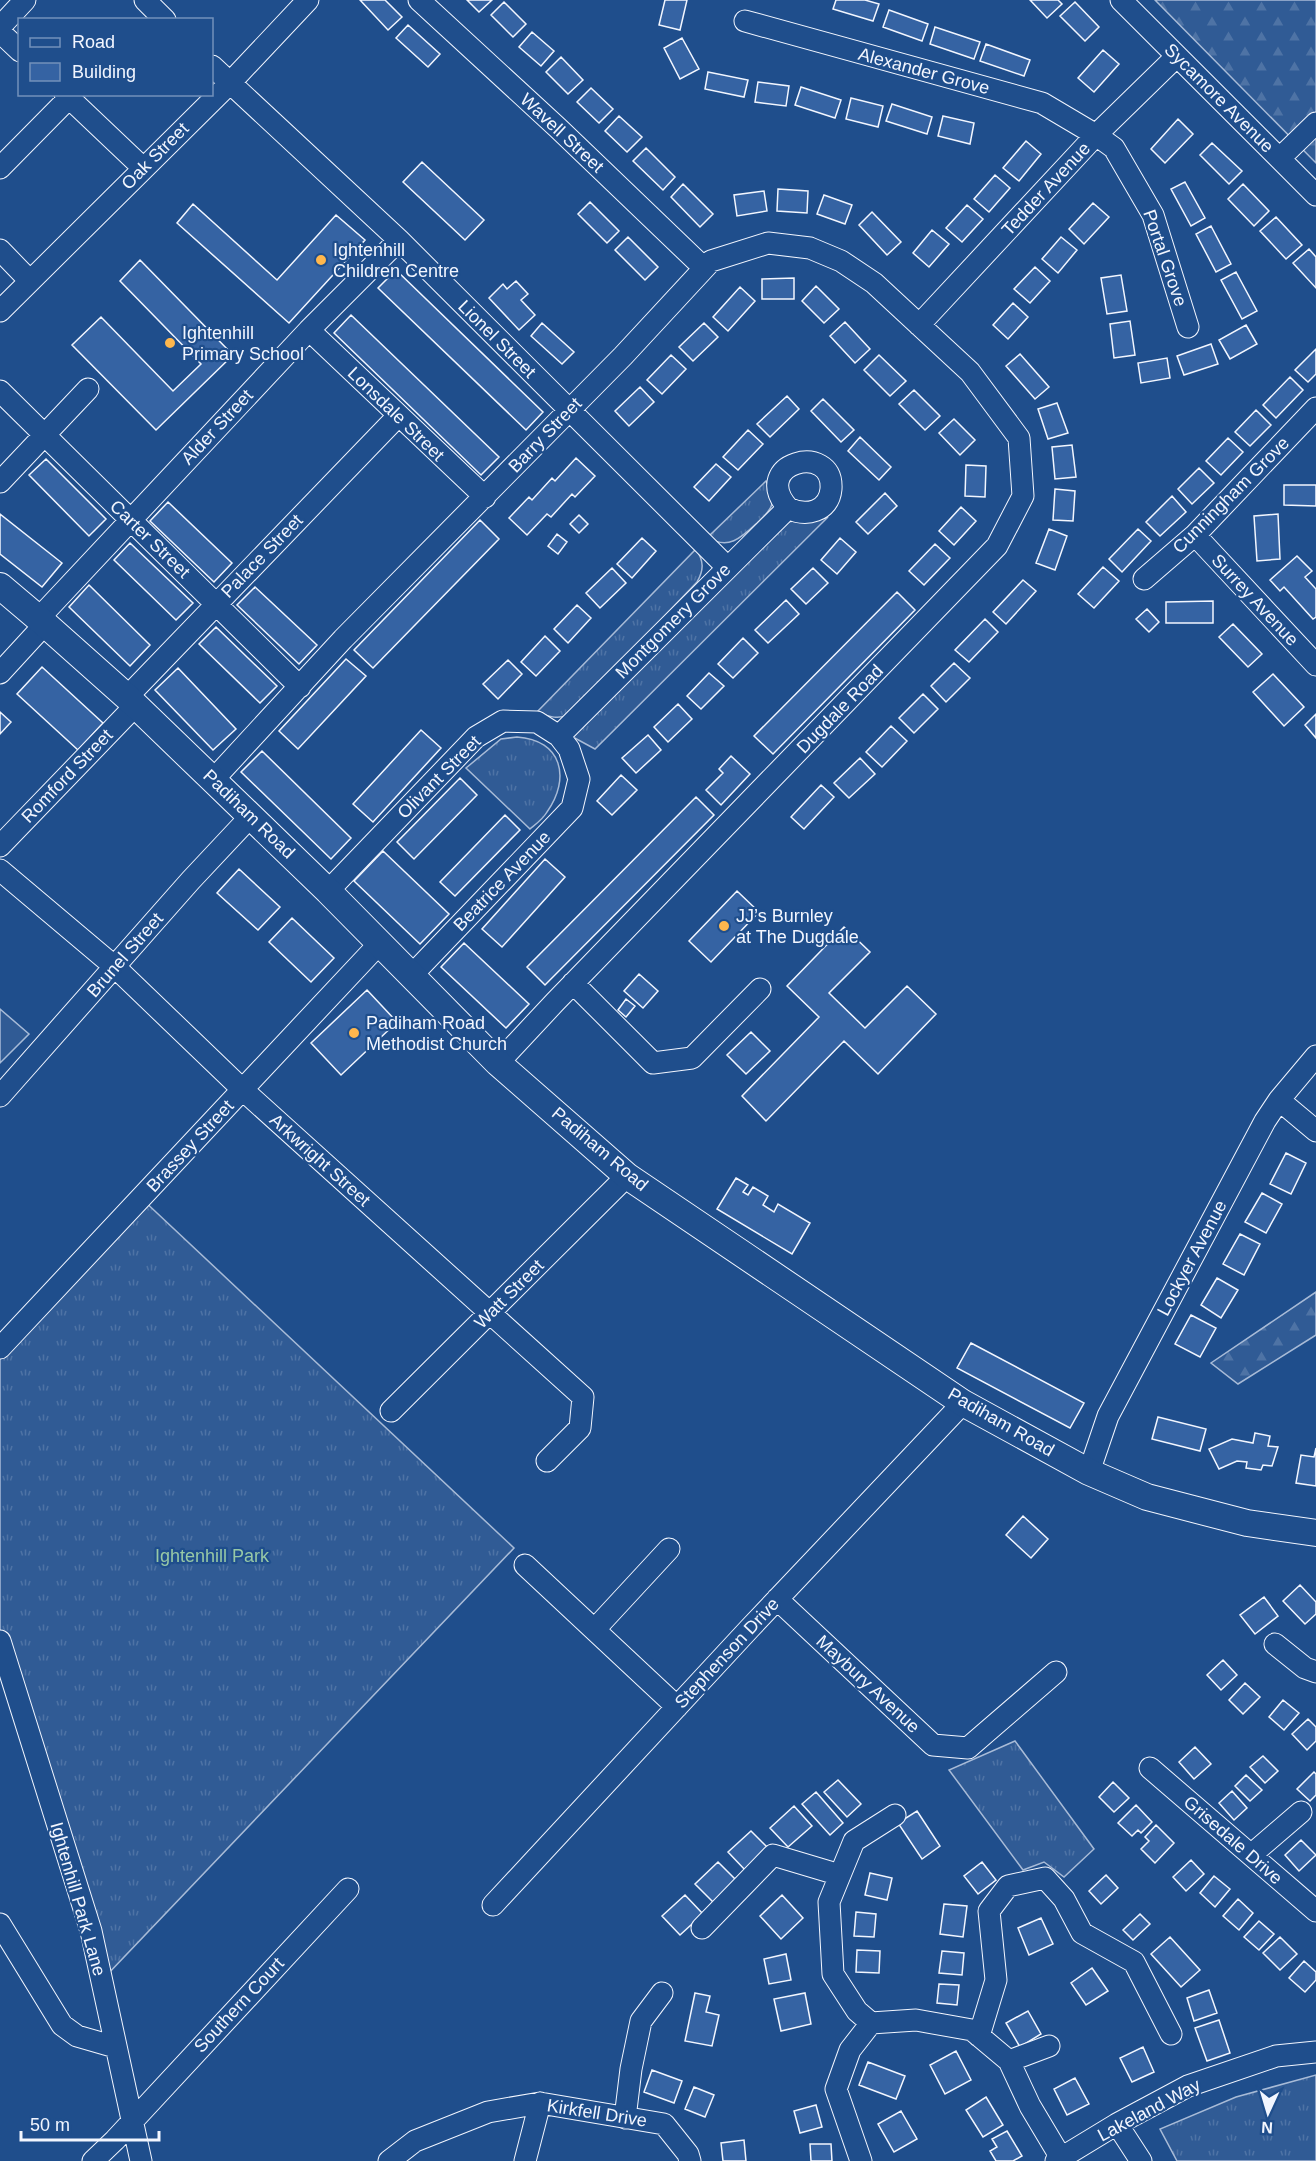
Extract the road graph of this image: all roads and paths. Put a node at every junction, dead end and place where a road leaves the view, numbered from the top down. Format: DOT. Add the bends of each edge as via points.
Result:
graph roads {
  1 [pos="25,0"];
  2 [pos="145,0"];
  3 [pos="308,0"];
  4 [pos="419,0"];
  5 [pos="1121,0"];
  6 [pos="163,18"];
  7 [pos="745,21"];
  8 [pos="0,27"];
  9 [pos="0,33"];
  10 [pos="18,49"];
  11 [pos="1177,56"];
  12 [pos="213,67"];
  13 [pos="229,84"];
  14 [pos="67,96"];
  15 [pos="1316,123"];
  16 [pos="1096,135"];
  17 [pos="1280,159"];
  18 [pos="0,168"];
  19 [pos="143,168"];
  20 [pos="1316,195"];
  21 [pos="399,240"];
  22 [pos="0,250"];
  23 [pos="704,268"];
  24 [pos="30,280"];
  25 [pos="0,311"];
  26 [pos="919,325"];
  27 [pos="1188,327"];
  28 [pos="309,330"];
  29 [pos="88,388"];
  30 [pos="0,391"];
  31 [pos="569,411"];
  32 [pos="398,416"];
  33 [pos="1313,417"];
  34 [pos="44,436"];
  35 [pos="0,482"];
  36 [pos="484,497"];
  37 [pos="788,508"];
  38 [pos="130,519"];
  39 [pos="1195,535"];
  40 [pos="727,567"];
  41 [pos="1144,579"];
  42 [pos="0,586"];
  43 [pos="216,604"];
  44 [pos="42,621"];
  45 [pos="1316,664"];
  46 [pos="0,672"];
  47 [pos="300,687"];
  48 [pos="131,701"];
  49 [pos="559,736"];
  50 [pos="213,780"];
  51 [pos="251,816"];
  52 [pos="0,846"];
  53 [pos="0,870"];
  54 [pos="328,891"];
  55 [pos="380,944"];
  56 [pos="115,967"];
  57 [pos="411,975"];
  58 [pos="573,984"];
  59 [pos="759,988"];
  60 [pos="1316,1056"];
  61 [pos="498,1063"];
  62 [pos="243,1090"];
  63 [pos="0,1096"];
  64 [pos="1278,1101"];
  65 [pos="1316,1131"];
  66 [pos="627,1176"];
  67 [pos="489,1314"];
  68 [pos="0,1348"];
  69 [pos="963,1403"];
  70 [pos="391,1411"];
  71 [pos="547,1461"];
  72 [pos="1089,1472"];
  73 [pos="1316,1533"];
  74 [pos="669,1549"];
  75 [pos="525,1564"];
  76 [pos="777,1599"];
  77 [pos="595,1629"];
  78 [pos="0,1641"];
  79 [pos="1275,1644"];
  80 [pos="1056,1672"];
  81 [pos="1316,1672"];
  82 [pos="676,1707"];
  83 [pos="1149,1768"];
  84 [pos="1301,1812"];
  85 [pos="895,1815"];
  86 [pos="1251,1856"];
  87 [pos="840,1875"];
  88 [pos="348,1889"];
  89 [pos="493,1905"];
  90 [pos="1316,1911"];
  91 [pos="0,1924"];
  92 [pos="702,1928"];
  93 [pos="662,1993"];
  94 [pos="871,2023"];
  95 [pos="1171,2034"];
  96 [pos="979,2036"];
  97 [pos="1049,2046"];
  98 [pos="115,2047"];
  99 [pos="1316,2052"];
  100 [pos="1009,2061"];
  101 [pos="540,2103"];
  102 [pos="625,2118"];
  103 [pos="130,2121"];
  104 [pos="1117,2124"];
  105 [pos="1058,2159"];
  106 [pos="93,2161"];
  107 [pos="141,2161"];
  108 [pos="389,2161"];
  109 [pos="525,2161"];
  110 [pos="690,2161"];
  111 [pos="861,2161"];
  112 [pos="1141,2161"];
  1 -- 8 [label="street"];
  2 -- 6 [label="street"];
  3 -- 13 [label="street, Oak Street"];
  4 -- 23 [label="street, Wavell Street"];
  5 -- 11 [label="street, Sycamore Avenue"];
  7 -- 16 [label="street, Alexander Grove" via="1042,103"];
  9 -- 10 [label="street"];
  11 -- 16 [label="street, Tedder Avenue"];
  11 -- 17 [label="street, Sycamore Avenue"];
  12 -- 13 [label="street, Lionel Street"];
  13 -- 19 [label="street, Oak Street"];
  13 -- 21 [label="street, Lionel Street"];
  14 -- 18 [label="street"];
  14 -- 19 [label="street"];
  15 -- 17 [label="street"];
  16 -- 26 [label="street, Tedder Avenue"];
  16 -- 27 [label="street, Portal Grove" via="1114,148 1153,215"];
  17 -- 20 [label="street, Sycamore Avenue"];
  19 -- 24 [label="street, Oak Street"];
  21 -- 28 [label="street, Alder Street"];
  21 -- 31 [label="street, Lionel Street"];
  22 -- 24 [label="street"];
  23 -- 26 [label="street, Barry Street" via="711,261 768,243 810,248 841,261 873,283"];
  23 -- 31 [label="street, Barry Street"];
  24 -- 25 [label="street, Oak Street"];
  26 -- 58 [label="street, Dugdale Road" via="970,372 1019,438 1023,496 997,546"];
  28 -- 32 [label="street, Lonsdale Street"];
  28 -- 38 [label="street, Alder Street"];
  29 -- 34 [label="street"];
  30 -- 34 [label="street, Carter Street"];
  31 -- 36 [label="street, Barry Street"];
  31 -- 40 [label="street, Lionel Street"];
  32 -- 36 [label="street, Lonsdale Street"];
  32 -- 43 [label="street, Palace Street"];
  33 -- 39 [label="street, Cunningham Grove"];
  34 -- 35 [label="street"];
  34 -- 38 [label="street, Carter Street"];
  36 -- 47 [label="street, Barry Street"];
  37 -- 40 [label="street, Montgomery Grove"];
  38 -- 43 [label="street, Carter Street"];
  38 -- 44 [label="street, Alder Street"];
  39 -- 41 [label="street, Cunningham Grove"];
  39 -- 45 [label="street, Surrey Avenue"];
  40 -- 49 [label="street, Montgomery Grove"];
  42 -- 44 [label="main road, Padiham Road"];
  43 -- 47 [label="street, Carter Street"];
  43 -- 48 [label="street, Palace Street"];
  44 -- 46 [label="street, Alder Street"];
  44 -- 48 [label="main road, Padiham Road"];
  47 -- 50 [label="street, Barry Street"];
  48 -- 50 [label="main road, Padiham Road"];
  48 -- 52 [label="street, Romford Street"];
  49 -- 54 [label="street, Olivant Street" via="537,722 503,721 476,737"];
  49 -- 57 [label="street, Beatrice Avenue" via="569,749 579,779 572,808"];
  50 -- 51 [label="main road, Padiham Road"];
  51 -- 54 [label="main road, Padiham Road"];
  51 -- 56 [label="street, Brunel Street"];
  53 -- 56 [label="street, Arkwright Street"];
  54 -- 55 [label="main road, Padiham Road"];
  55 -- 57 [label="main road, Padiham Road"];
  55 -- 62 [label="street, Brassey Street"];
  56 -- 62 [label="street, Arkwright Street"];
  56 -- 63 [label="street, Brunel Street"];
  57 -- 61 [label="main road, Padiham Road"];
  58 -- 59 [label="street" via="653,1063 692,1058"];
  58 -- 61 [label="street, Dugdale Road"];
  60 -- 64 [label="street, Lockyer Avenue"];
  61 -- 66 [label="main road, Padiham Road"];
  62 -- 67 [label="street, Arkwright Street"];
  62 -- 68 [label="street, Brassey Street"];
  64 -- 65 [label="street"];
  64 -- 72 [label="street, Lockyer Avenue" via="1108,1416"];
  66 -- 67 [label="street, Watt Street"];
  66 -- 69 [label="main road, Padiham Road"];
  67 -- 70 [label="street, Watt Street"];
  67 -- 71 [label="street, Arkwright Street" via="583,1397 580,1428"];
  69 -- 72 [label="main road, Padiham Road"];
  69 -- 76 [label="street, Stephenson Drive"];
  72 -- 73 [label="main road, Padiham Road" via="1147,1497 1247,1523"];
  74 -- 77 [label="street"];
  75 -- 77 [label="street"];
  76 -- 80 [label="street, Maybury Avenue" via="933,1745 968,1748"];
  76 -- 82 [label="street, Stephenson Drive"];
  77 -- 82 [label="street"];
  78 -- 98 [label="street, Ightenhill Park Lane" via="91,1931"];
  79 -- 81 [label="street"];
  82 -- 89 [label="street, Stephenson Drive"];
  83 -- 86 [label="street, Grisedale Drive"];
  84 -- 86 [label="street"];
  85 -- 87 [label="street" via="854,1841"];
  86 -- 90 [label="street, Grisedale Drive"];
  87 -- 92 [label="street" via="773,1855"];
  87 -- 94 [label="street" via="829,1902 833,1974 857,2011"];
  88 -- 103 [label="street, Southern Court"];
  91 -- 98 [label="street" via="62,2025 77,2036"];
  93 -- 102 [label="street" via="641,2021"];
  94 -- 96 [label="street" via="916,2020 972,2030"];
  94 -- 111 [label="street" via="850,2050 836,2089"];
  95 -- 96 [label="street" via="1134,1962 1082,1933 1064,1899 1045,1878 1008,1886 989,1911 996,1980"];
  96 -- 100 [label="street"];
  97 -- 100 [label="street"];
  98 -- 103 [label="street, Ightenhill Park Lane"];
  99 -- 104 [label="street, Lakeland Way" via="1276,2056 1188,2086"];
  100 -- 105 [label="street"];
  101 -- 102 [label="street, Kirkfell Drive"];
  101 -- 108 [label="street, Kirkfell Drive" via="488,2112 416,2141"];
  101 -- 109 [label="street"];
  102 -- 110 [label="street, Kirkfell Drive" via="664,2124"];
  103 -- 106 [label="street, Southern Court"];
  103 -- 107 [label="street, Ightenhill Park Lane"];
  104 -- 105 [label="street, Lakeland Way"];
  104 -- 112 [label="street"];
}
